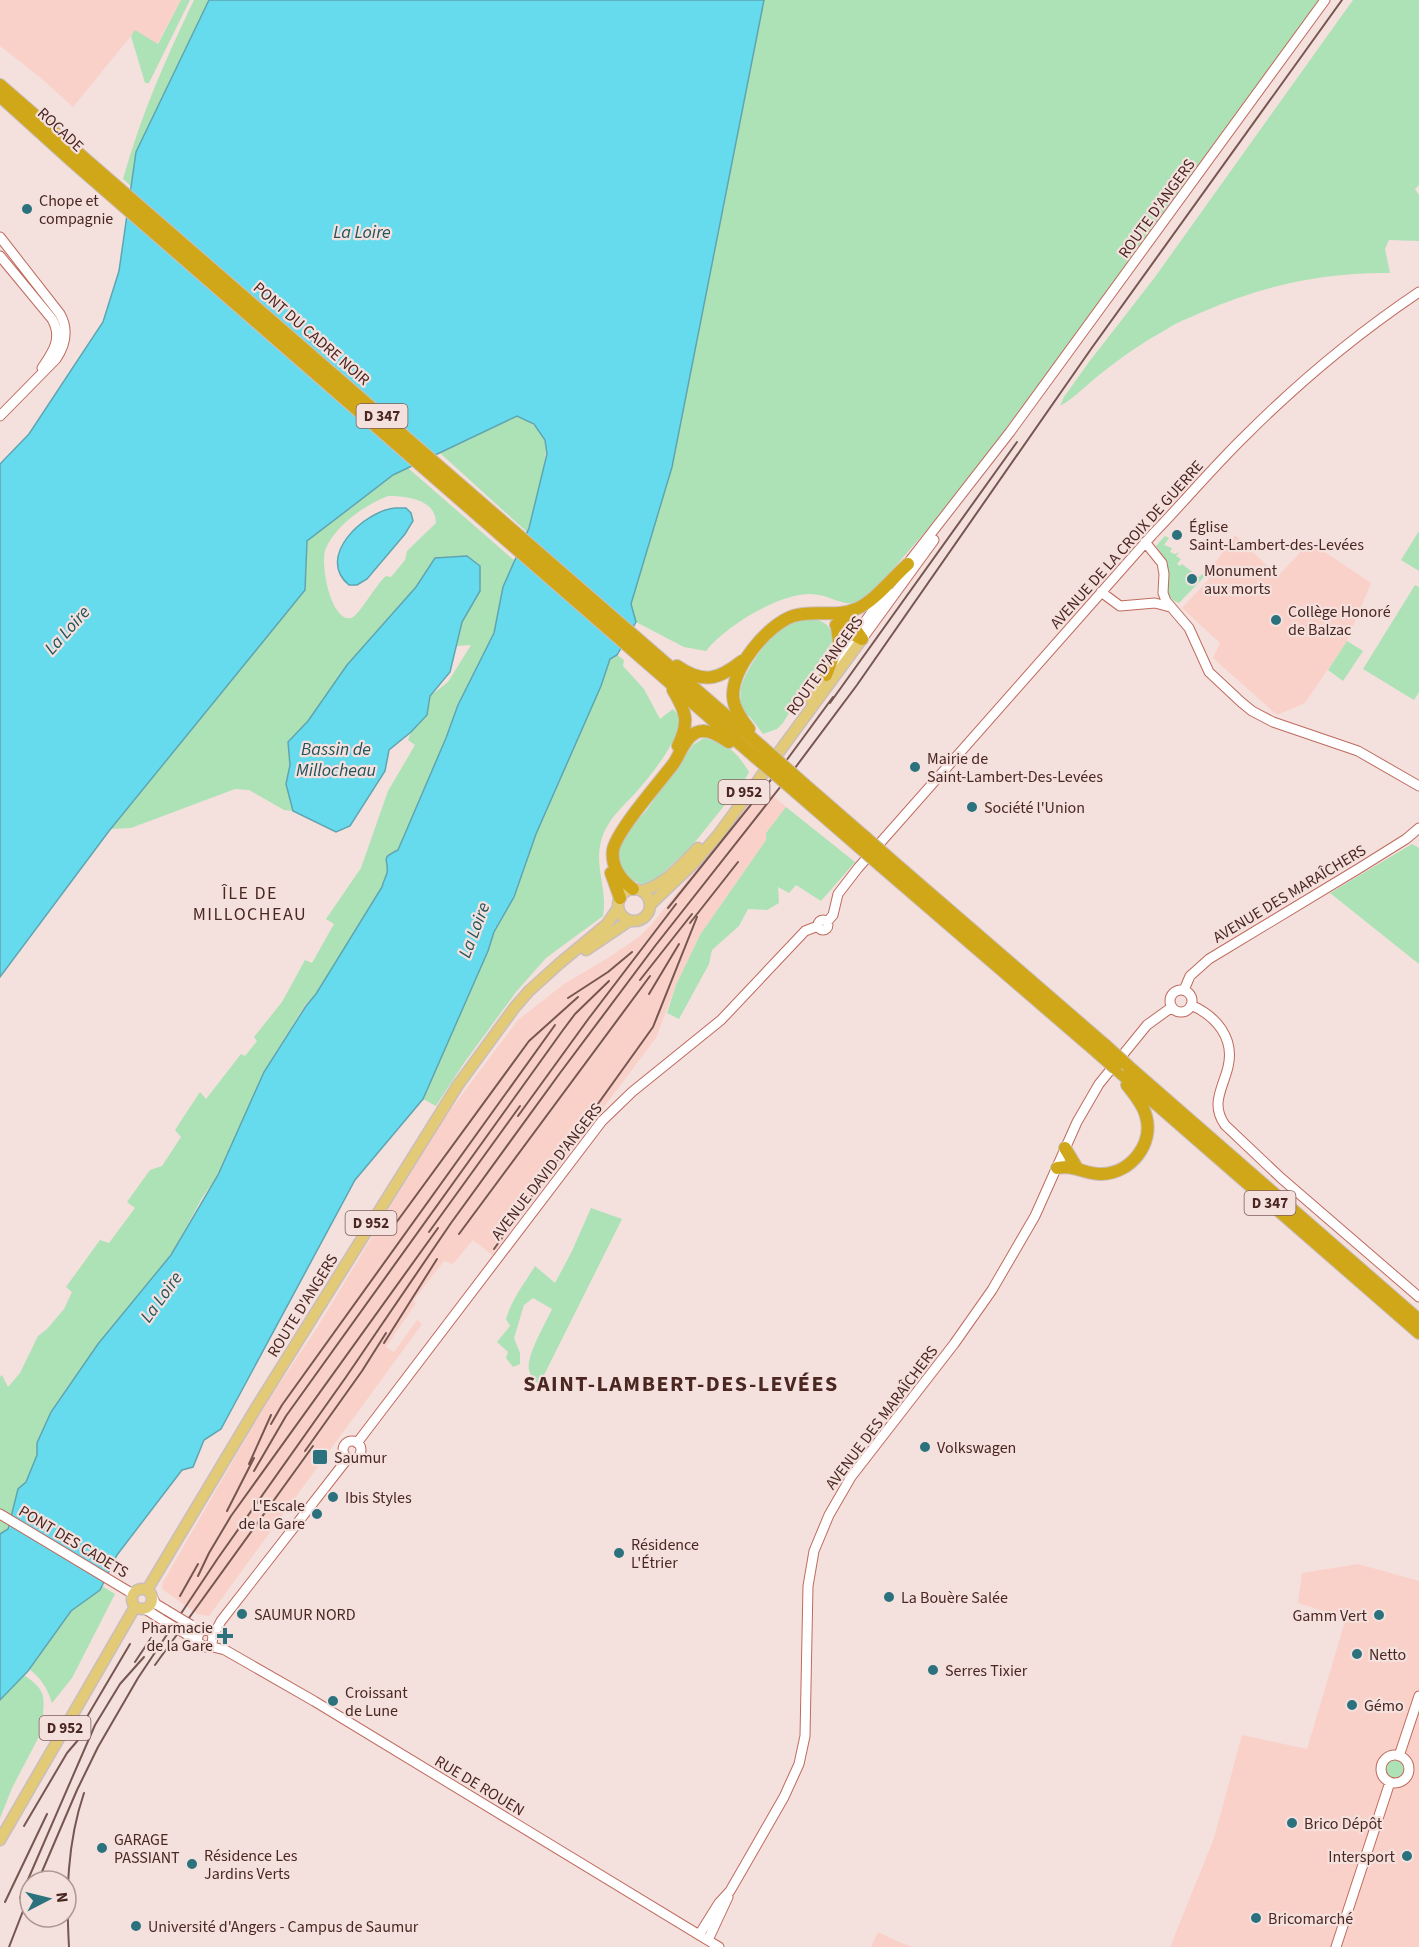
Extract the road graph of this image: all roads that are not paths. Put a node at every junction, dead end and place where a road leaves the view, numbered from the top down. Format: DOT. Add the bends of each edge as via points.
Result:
graph roads {
  1 [pos="1325,0"];
  2 [pos="0,85"];
  3 [pos="0,96"];
  4 [pos="0,104"];
  5 [pos="73,162"];
  6 [pos="103,181"];
  7 [pos="0,237"];
  8 [pos="0,256"];
  9 [pos="1419,292"];
  10 [pos="26,389"];
  11 [pos="0,416"];
  12 [pos="1010,432"];
  13 [pos="1145,542"];
  14 [pos="908,564"];
  15 [pos="1101,592"];
  16 [pos="1170,607"];
  17 [pos="839,613"];
  18 [pos="821,614"];
  19 [pos="837,627"];
  20 [pos="858,635"];
  21 [pos="748,657"];
  22 [pos="656,658"];
  23 [pos="826,675"];
  24 [pos="668,681"];
  25 [pos="760,748"];
  26 [pos="1419,786"];
  27 [pos="801,789"];
  28 [pos="1419,828"];
  29 [pos="638,890"];
  30 [pos="619,903"];
  31 [pos="650,905"];
  32 [pos="629,921"];
  33 [pos="823,924"];
  34 [pos="1184,990"];
  35 [pos="1191,1005"];
  36 [pos="1172,1007"];
  37 [pos="490,1041"];
  38 [pos="1121,1071"];
  39 [pos="1065,1148"];
  40 [pos="1057,1168"];
  41 [pos="1077,1168"];
  42 [pos="1419,1297"];
  43 [pos="1419,1320"];
  44 [pos="1419,1333"];
  45 [pos="0,1514"];
  46 [pos="128,1591"];
  47 [pos="150,1594"];
  48 [pos="140,1608"];
  49 [pos="163,1615"];
  50 [pos="189,1629"];
  51 [pos="209,1636"];
  52 [pos="1419,1696"];
  53 [pos="1399,1756"];
  54 [pos="1390,1782"];
  55 [pos="0,1840"];
  56 [pos="730,1891"];
  57 [pos="699,1935"];
  58 [pos="708,1940"];
  59 [pos="718,1947"];
  60 [pos="1336,1947"];
  1 -- 12 [label="street, ROUTE D'ANGERS / D 952"];
  2 -- 6 [label="highway, D 347"];
  3 -- 5 [label="highway, ROCADE / D 347"];
  4 -- 5 [label="highway"];
  5 -- 6 [label="highway, ROCADE / D 347"];
  6 -- 22 [label="highway, PONT DU CADRE NOIR / D 347"];
  6 -- 22 [label="highway, PONT DU CADRE NOIR / D 347"];
  7 -- 10 [label="street" via="60,314 65,327 62,350"];
  8 -- 10 [label="street" via="56,329 56,347"];
  9 -- 13 [label="street, AVENUE DE LA CROIX DE GUERRE" via="1365,330 1248,432"];
  10 -- 11 [label="street"];
  12 -- 14 [label="street, ROUTE D'ANGERS / D 952"];
  12 -- 20 [label="street, ROUTE D'ANGERS / D 952"];
  13 -- 15 [label="street, AVENUE DE LA CROIX DE GUERRE"];
  13 -- 16 [label="street" via="1162,563 1163,593"];
  14 -- 17 [label="highway" via="863,606"];
  14 -- 20 [label="street, ROUTE D'ANGERS / D 952"];
  15 -- 16 [label="street" via="1123,606 1155,603"];
  15 -- 33 [label="street, AVENUE DE LA CROIX DE GUERRE" via="880,842 838,894 833,915"];
  16 -- 26 [label="street" via="1189,628 1209,672 1252,711 1272,722 1358,751"];
  17 -- 18 [label="highway"];
  17 -- 20 [label="highway"];
  18 -- 19 [label="highway"];
  18 -- 21 [label="highway" via="798,615 780,622"];
  19 -- 20 [label="highway"];
  19 -- 23 [label="highway" via="840,642"];
  20 -- 23 [label="street, ROUTE D'ANGERS / D 952"];
  20 -- 31 [label="main road, ROUTE D'ANGERS / D 952" via="718,835"];
  21 -- 22 [label="highway" via="723,675 706,678"];
  21 -- 25 [label="highway" via="735,681 733,698"];
  22 -- 24 [label="highway, D 347"];
  22 -- 25 [label="highway, D 347"];
  23 -- 29 [label="main road, ROUTE D'ANGERS / D 952" via="713,831 669,876 652,888"];
  24 -- 25 [label="highway, D 347"];
  24 -- 30 [label="highway" via="684,708 685,730 672,757 611,839 608,862"];
  25 -- 27 [label="highway, D 347, bridge"];
  25 -- 27 [label="highway, D 347, bridge" via="775,758"];
  25 -- 29 [label="highway" via="711,733 696,733 688,740 616,841 616,869 623,881"];
  27 -- 38 [label="highway, D 347, bridge" via="1102,1049"];
  28 -- 34 [label="street, AVENUE DES MARAÎCHERS" via="1209,959 1190,976"];
  29 -- 30 [label="main road" via="625,891"];
  29 -- 31 [label="main road" via="648,897"];
  30 -- 32 [label="main road"];
  30 -- 37 [label="main road, ROUTE D'ANGERS / D 952" via="607,924 536,983"];
  31 -- 32 [label="main road" via="644,918"];
  32 -- 37 [label="main road, ROUTE D'ANGERS / D 952" via="549,981"];
  33 -- 51 [label="street, AVENUE DAVID D'ANGERS" via="805,931 715,1026 602,1121 357,1443 359,1456 348,1458"];
  34 -- 35 [label="street"];
  34 -- 36 [label="street" via="1173,993"];
  35 -- 36 [label="street" via="1184,1011"];
  35 -- 42 [label="street" via="1220,1026 1229,1047 1229,1065 1217,1105 1225,1125"];
  36 -- 39 [label="street, AVENUE DES MARAÎCHERS" via="1147,1024 1121,1056 1086,1105"];
  37 -- 47 [label="main road, ROUTE D'ANGERS / D 952" via="386,1198"];
  38 -- 41 [label="highway" via="1146,1115 1147,1138 1143,1149 1117,1171 1093,1174"];
  38 -- 43 [label="highway, D 347"];
  38 -- 44 [label="highway, D 347"];
  39 -- 40 [label="street, AVENUE DES MARAÎCHERS"];
  39 -- 41 [label="highway"];
  40 -- 41 [label="highway"];
  40 -- 56 [label="street, AVENUE DES MARAÎCHERS" via="1022,1240 977,1313 856,1470 829,1515 814,1551 808,1586 805,1736 798,1764 784,1797"];
  45 -- 46 [label="street, PONT DES CADETS"];
  46 -- 47 [label="main road"];
  46 -- 48 [label="main road" via="132,1602"];
  47 -- 48 [label="main road, ROUTE D'ANGERS" via="150,1606"];
  47 -- 49 [label="street"];
  48 -- 49 [label="street"];
  48 -- 55 [label="main road, D 952"];
  49 -- 50 [label="street, bridge"];
  50 -- 51 [label="street"];
  50 -- 51 [label="street" via="202,1646"];
  51 -- 57 [label="street, RUE DE ROUEN" via="225,1650"];
  52 -- 53 [label="street"];
  53 -- 54 [label="street" via="1407,1763 1407,1774 1398,1782"];
  53 -- 54 [label="street" via="1386,1758 1381,1767"];
  54 -- 60 [label="street"];
  56 -- 57 [label="street, AVENUE DES MARAÎCHERS"];
  56 -- 58 [label="street, AVENUE DES MARAÎCHERS"];
  57 -- 58 [label="street, RUE DE ROUEN"];
  58 -- 59 [label="street, RUE DE ROUEN"];
}
